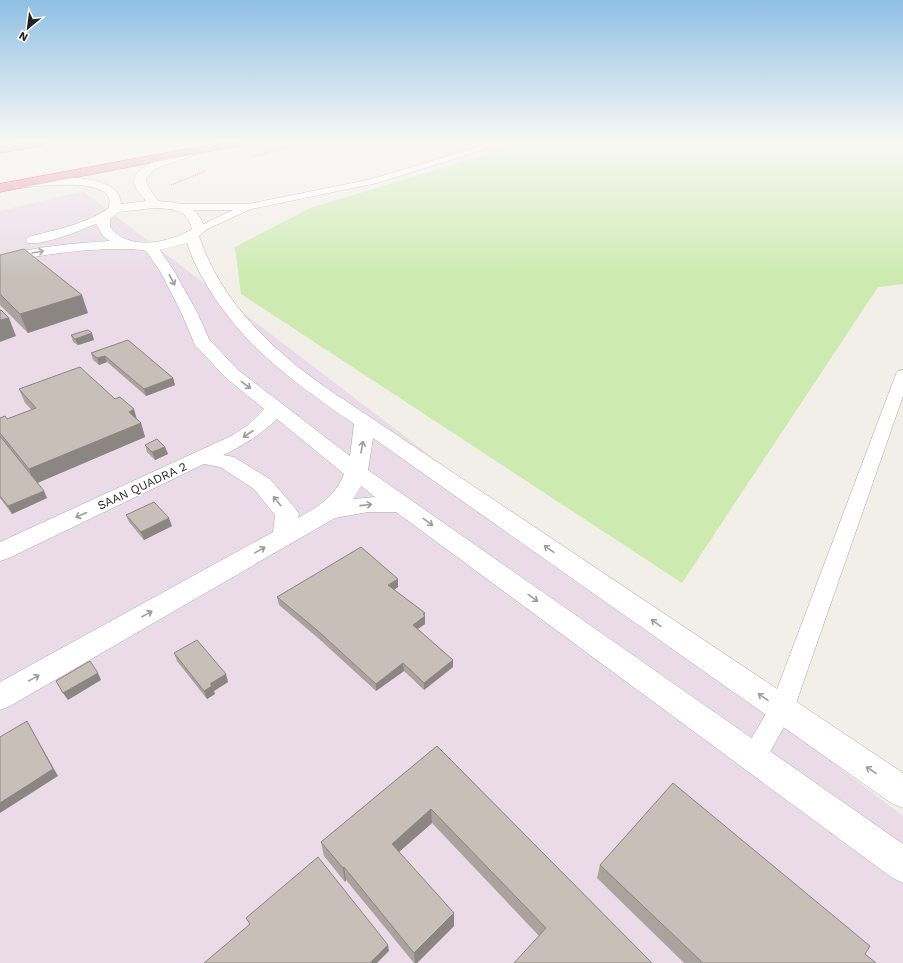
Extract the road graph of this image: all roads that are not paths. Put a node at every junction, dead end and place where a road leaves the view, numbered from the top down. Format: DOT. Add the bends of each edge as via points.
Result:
graph roads {
  1 [pos="104,188"];
  2 [pos="144,188"];
  3 [pos="337,188"];
  4 [pos="154,204"];
  5 [pos="179,207"];
  6 [pos="248,207"];
  7 [pos="115,209"];
  8 [pos="104,217"];
  9 [pos="196,233"];
  10 [pos="142,246"];
  11 [pos="0,247"];
  12 [pos="0,260"];
  13 [pos="903,374"];
  14 [pos="277,408"];
  15 [pos="364,422"];
  16 [pos="204,458"];
  17 [pos="356,472"];
  18 [pos="404,505"];
  19 [pos="329,511"];
  20 [pos="284,537"];
  21 [pos="0,552"];
  22 [pos="0,697"];
  23 [pos="782,709"];
  24 [pos="753,758"];
  25 [pos="903,792"];
  26 [pos="903,864"];
  1 -- 7 [label="street" via="114,197"];
  2 -- 4 [label="street"];
  3 -- 6 [label="lane"];
  4 -- 5 [label="street"];
  4 -- 7 [label="street"];
  5 -- 6 [label="lane"];
  5 -- 9 [label="street" via="191,212 196,219"];
  6 -- 9 [label="lane"];
  7 -- 8 [label="street"];
  8 -- 10 [label="street" via="103,226 108,233 118,240"];
  8 -- 11 [label="street" via="48,237"];
  9 -- 10 [label="street" via="169,245"];
  9 -- 15 [label="street" via="195,250 216,288 241,322 279,362"];
  12 -- 10 [label="street, one-way" via="74,247"];
  10 -- 14 [label="street, one-way" via="171,278 201,341 232,374"];
  13 -- 23 [label="lane"];
  14 -- 16 [label="street, SAAN QUADRA 2, one-way" via="255,429"];
  14 -- 17 [label="street"];
  17 -- 15 [label="street, one-way" via="363,447"];
  23 -- 15 [label="street, one-way"];
  20 -- 16 [label="street, one-way" via="287,514 262,484 226,462"];
  16 -- 21 [label="street, SAAN QUADRA 2, one-way"];
  17 -- 18 [label="street"];
  17 -- 19 [label="street" via="347,492"];
  19 -- 18 [label="street, one-way" via="368,504"];
  18 -- 24 [label="street, one-way"];
  19 -- 20 [label="street"];
  22 -- 20 [label="street, one-way"];
  23 -- 24 [label="lane"];
  25 -- 23 [label="street, one-way"];
  24 -- 26 [label="street"];
}
